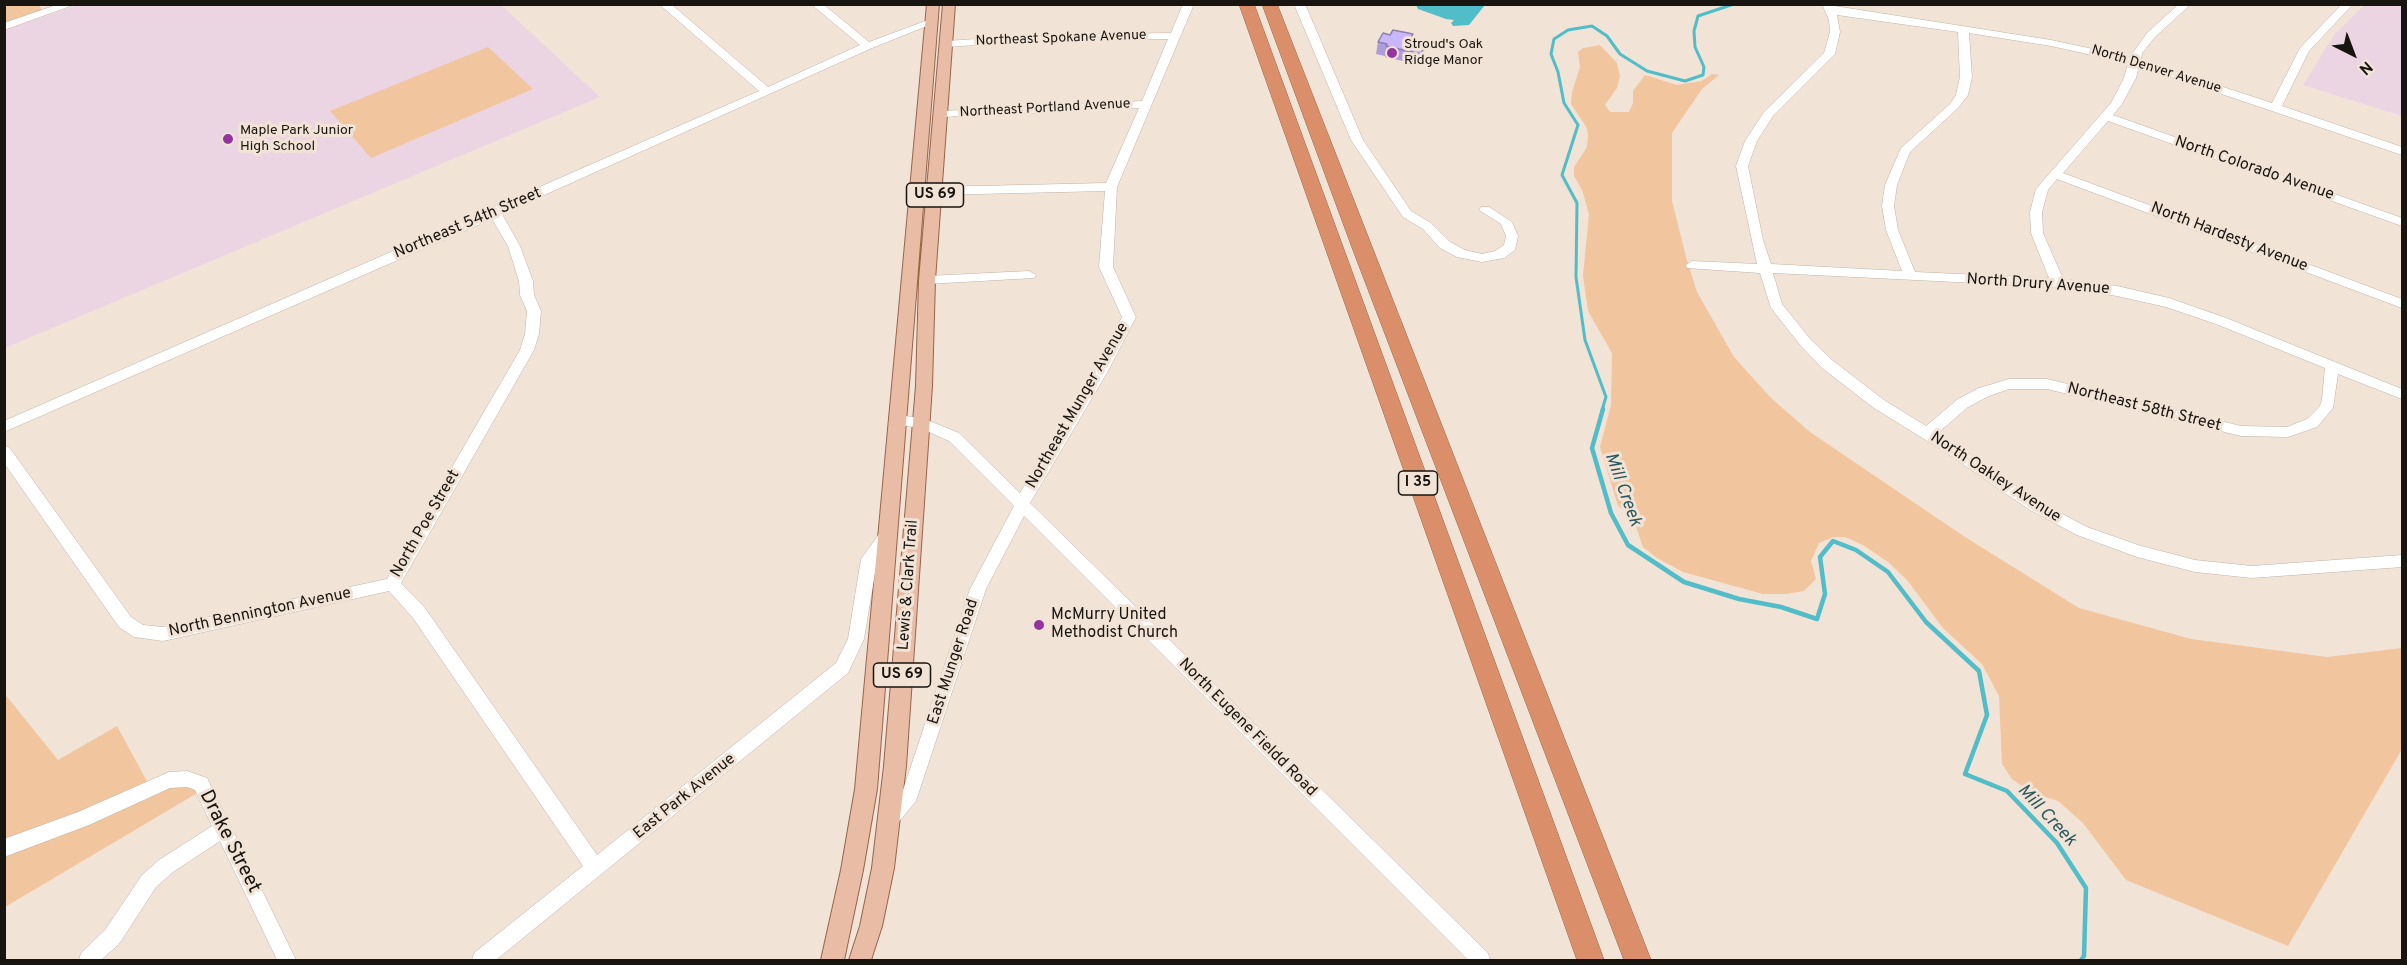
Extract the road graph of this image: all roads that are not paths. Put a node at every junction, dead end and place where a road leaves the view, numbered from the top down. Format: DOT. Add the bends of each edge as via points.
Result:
graph roads {
  1 [pos="71,4"];
  2 [pos="664,4"];
  3 [pos="816,4"];
  4 [pos="933,4"];
  5 [pos="949,4"];
  6 [pos="1189,4"];
  7 [pos="1246,4"];
  8 [pos="1269,4"];
  9 [pos="1299,4"];
  10 [pos="2186,4"];
  11 [pos="2348,4"];
  12 [pos="1828,8"];
  13 [pos="932,22"];
  14 [pos="4,27"];
  15 [pos="1964,30"];
  16 [pos="1176,36"];
  17 [pos="946,44"];
  18 [pos="868,46"];
  19 [pos="2133,61"];
  20 [pos="766,91"];
  21 [pos="1147,104"];
  22 [pos="2275,108"];
  23 [pos="942,114"];
  24 [pos="2105,116"];
  25 [pos="2403,150"];
  26 [pos="2055,174"];
  27 [pos="1111,187"];
  28 [pos="935,191"];
  29 [pos="1485,210"];
  30 [pos="495,212"];
  31 [pos="2403,222"];
  32 [pos="1692,265"];
  33 [pos="1766,267"];
  34 [pos="1029,275"];
  35 [pos="1911,277"];
  36 [pos="927,279"];
  37 [pos="2058,284"];
  38 [pos="2403,304"];
  39 [pos="2332,366"];
  40 [pos="2403,394"];
  41 [pos="897,420"];
  42 [pos="922,423"];
  43 [pos="4,427"];
  44 [pos="1927,434"];
  45 [pos="4,451"];
  46 [pos="1022,504"];
  47 [pos="887,534"];
  48 [pos="2403,561"];
  49 [pos="392,584"];
  50 [pos="890,819"];
  51 [pos="224,828"];
  52 [pos="4,848"];
  53 [pos="596,869"];
  54 [pos="88,960"];
  55 [pos="287,960"];
  56 [pos="481,960"];
  57 [pos="832,960"];
  58 [pos="860,960"];
  59 [pos="1481,960"];
  60 [pos="1591,960"];
  61 [pos="1638,960"];
  1 -- 14 [label="street"];
  2 -- 20 [label="street"];
  3 -- 18 [label="street"];
  4 -- 13 [label="main road, US 69"];
  5 -- 17 [label="main road, US 69"];
  6 -- 16 [label="street, Northeast Munger Avenue"];
  7 -- 60 [label="highway, I 35"];
  8 -- 61 [label="highway, I 35"];
  9 -- 29 [label="street" via="1357,140 1407,214 1427,226 1445,245 1482,258 1505,251 1512,236 1506,222"];
  10 -- 19 [label="street" via="2151,35"];
  11 -- 22 [label="street" via="2304,50"];
  12 -- 15 [label="street, North Denver Avenue"];
  12 -- 33 [label="street, North Oakley Avenue" via="1835,32 1829,54 1768,114 1751,141 1742,166"];
  13 -- 18 [label="street, Northeast 54th Street"];
  13 -- 41 [label="main road, Lewis & Clark Trail / US 69"];
  15 -- 19 [label="street, North Denver Avenue"];
  15 -- 35 [label="street" via="1966,77 1962,95 1905,151 1891,185 1888,206 1892,230"];
  16 -- 17 [label="street, Northeast Spokane Avenue"];
  16 -- 21 [label="street, Northeast Munger Avenue"];
  17 -- 23 [label="main road, US 69"];
  18 -- 20 [label="street, Northeast 54th Street"];
  19 -- 22 [label="street, North Denver Avenue"];
  19 -- 24 [label="street" via="2130,78"];
  20 -- 30 [label="street, Northeast 54th Street"];
  21 -- 23 [label="street, Northeast Portland Avenue"];
  21 -- 27 [label="street, Northeast Munger Avenue"];
  22 -- 25 [label="street, North Denver Avenue"];
  23 -- 28 [label="main road, US 69"];
  24 -- 26 [label="street"];
  24 -- 31 [label="street, North Colorado Avenue"];
  26 -- 37 [label="street" via="2042,189 2035,220 2040,244"];
  26 -- 38 [label="street, North Hardesty Avenue"];
  27 -- 28 [label="street"];
  27 -- 46 [label="street, Northeast Munger Avenue" via="1106,267 1129,317"];
  28 -- 36 [label="main road, US 69"];
  30 -- 43 [label="street, Northeast 54th Street"];
  30 -- 49 [label="street, North Poe Street" via="514,246 526,281 534,311 532,334 527,350"];
  32 -- 33 [label="street, North Drury Avenue"];
  33 -- 35 [label="street, North Drury Avenue"];
  33 -- 44 [label="street, North Oakley Avenue" via="1776,305 1806,343 1852,384"];
  34 -- 36 [label="street"];
  35 -- 37 [label="street, North Drury Avenue"];
  36 -- 42 [label="main road, Lewis & Clark Trail / US 69"];
  37 -- 39 [label="street, North Drury Avenue" via="2117,291 2169,303"];
  39 -- 40 [label="street, North Drury Avenue"];
  39 -- 44 [label="street, Northeast 58th Street" via="2326,408 2312,423 2288,432 2241,431 2031,383 2008,384 1984,392 1963,403"];
  41 -- 42 [label="street, North Eugene Fieldd Road"];
  41 -- 47 [label="main road, Lewis & Clark Trail / US 69"];
  42 -- 46 [label="street, North Eugene Fieldd Road" via="954,436"];
  42 -- 50 [label="main road, Lewis & Clark Trail / US 69"];
  44 -- 48 [label="street, North Oakley Avenue" via="2058,519 2166,560 2252,572"];
  45 -- 49 [label="street, North Bennington Avenue" via="125,622 140,632 164,634"];
  46 -- 50 [label="street, East Munger Road" via="978,589 910,795"];
  46 -- 59 [label="street, North Eugene Fieldd Road"];
  47 -- 53 [label="street, East Park Avenue" via="869,559 854,646 836,674"];
  47 -- 57 [label="main road, Lewis & Clark Trail / US 69" via="866,789"];
  49 -- 53 [label="street, North Poe Street" via="419,613"];
  50 -- 58 [label="main road, Lewis & Clark Trail / US 69" via="881,880"];
  51 -- 52 [label="street, Drake Street" via="201,784 187,778 169,780 83,819"];
  51 -- 54 [label="street" via="149,881 112,937"];
  51 -- 55 [label="street, Drake Street"];
  53 -- 56 [label="street, East Park Avenue"];
}
